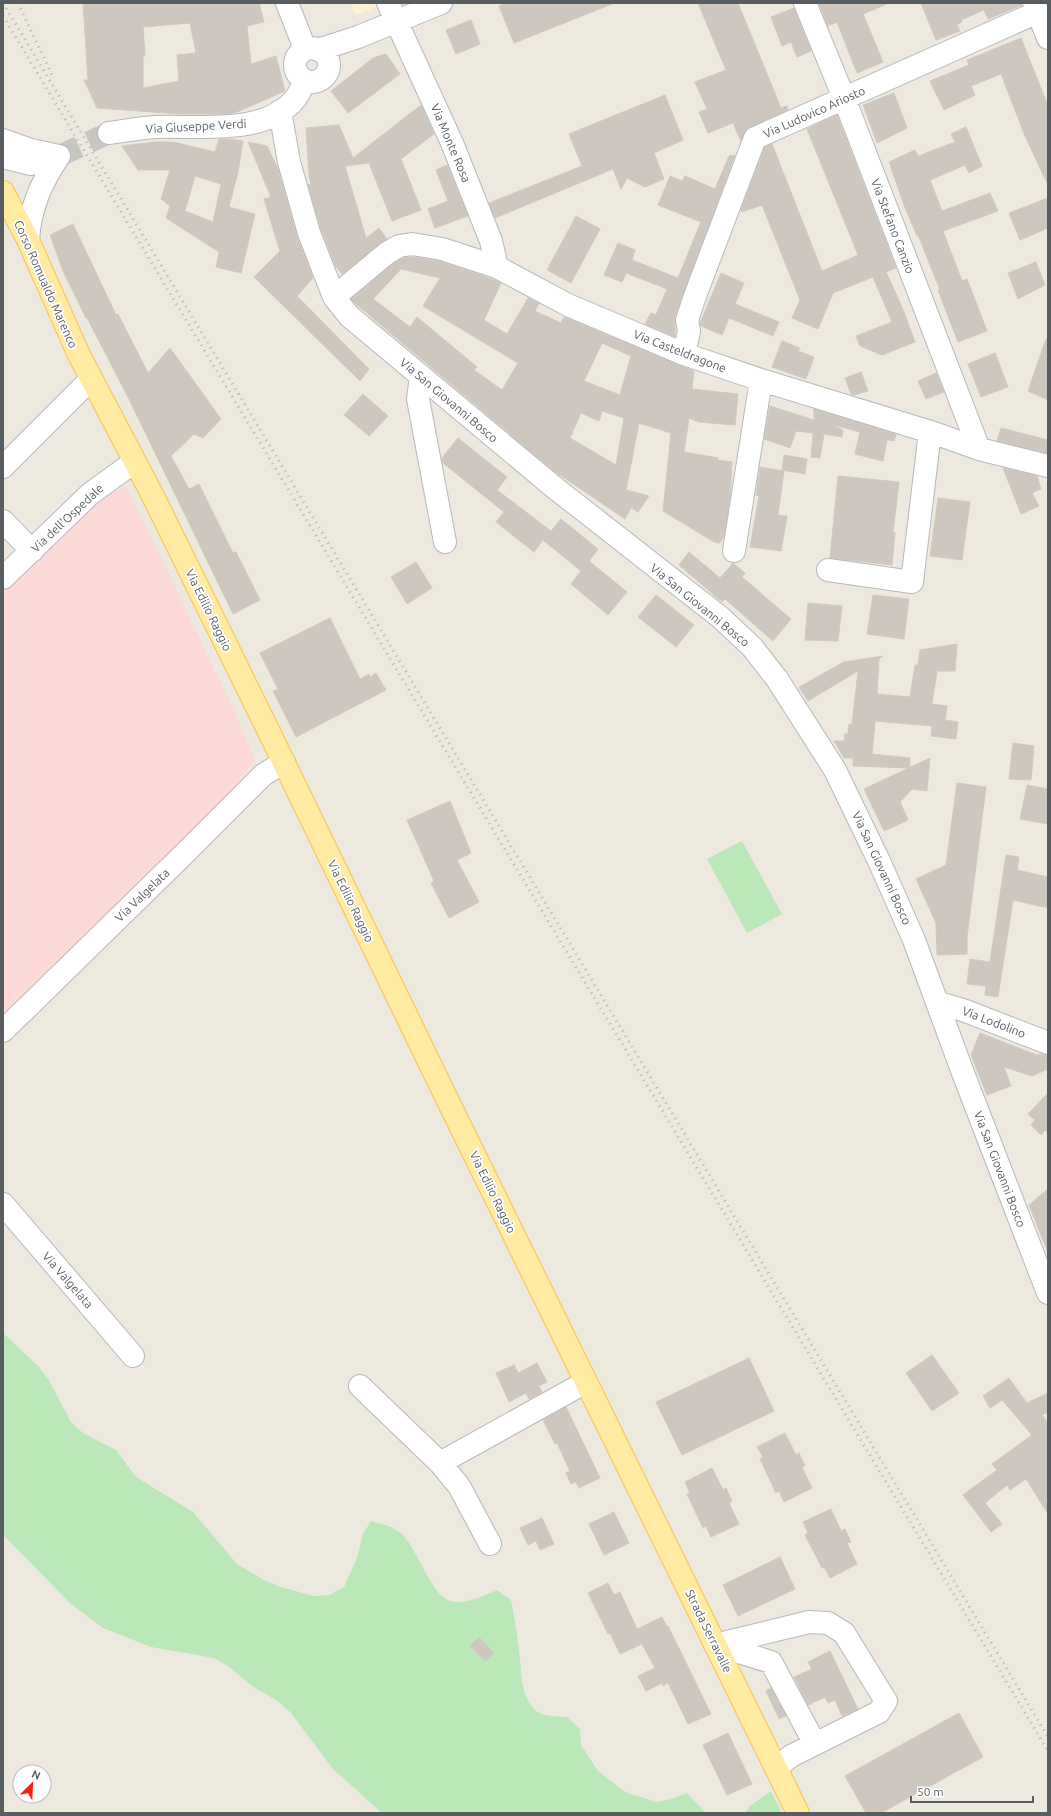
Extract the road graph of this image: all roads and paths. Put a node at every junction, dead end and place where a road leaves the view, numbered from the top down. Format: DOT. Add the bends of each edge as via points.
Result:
graph roads {
  1 [pos="287,3"];
  2 [pos="441,3"];
  3 [pos="805,3"];
  4 [pos="1036,8"];
  5 [pos="392,12"];
  6 [pos="1048,38"];
  7 [pos="317,55"];
  8 [pos="844,98"];
  9 [pos="281,117"];
  10 [pos="109,134"];
  11 [pos="3,140"];
  12 [pos="59,156"];
  13 [pos="3,157"];
  14 [pos="3,192"];
  15 [pos="28,240"];
  16 [pos="497,267"];
  17 [pos="334,297"];
  18 [pos="684,354"];
  19 [pos="78,355"];
  20 [pos="421,376"];
  21 [pos="91,379"];
  22 [pos="761,380"];
  23 [pos="930,432"];
  24 [pos="979,449"];
  25 [pos="134,462"];
  26 [pos="1048,466"];
  27 [pos="3,467"];
  28 [pos="3,521"];
  29 [pos="445,542"];
  30 [pos="32,552"];
  31 [pos="734,552"];
  32 [pos="828,570"];
  33 [pos="3,578"];
  34 [pos="284,762"];
  35 [pos="938,1003"];
  36 [pos="3,1030"];
  37 [pos="1048,1043"];
  38 [pos="3,1204"];
  39 [pos="1048,1293"];
  40 [pos="134,1356"];
  41 [pos="586,1382"];
  42 [pos="360,1386"];
  43 [pos="619,1449"];
  44 [pos="440,1463"];
  45 [pos="490,1544"];
  46 [pos="715,1645"];
  47 [pos="815,1744"];
  48 [pos="776,1768"];
  49 [pos="798,1813"];
  1 -- 7 [label="street" via="302,41"];
  2 -- 5 [label="street"];
  3 -- 8 [label="street, Via Stefano Canzio"];
  4 -- 6 [label="street"];
  4 -- 8 [label="street, Via Ludovico Ariosto"];
  5 -- 7 [label="street" via="369,33"];
  5 -- 16 [label="street, Via Monte Rosa" via="452,143 491,240"];
  7 -- 9 [label="street, Via Giuseppe Verdi" via="328,69 323,78 314,82 305,81"];
  8 -- 18 [label="street, Via Ludovico Ariosto" via="755,138 687,320 689,331"];
  8 -- 24 [label="street, Via Stefano Canzio"];
  9 -- 10 [label="street, Via Giuseppe Verdi" via="241,125 154,127"];
  9 -- 17 [label="street, Via San Giovanni Bosco" via="289,162 309,233"];
  11 -- 12 [label="street"];
  12 -- 13 [label="street" via="31,164"];
  12 -- 15 [label="street" via="35,202 29,222"];
  14 -- 15 [label="main road, Corso Romualdo Marenco"];
  15 -- 19 [label="main road, Corso Romualdo Marenco"];
  16 -- 17 [label="street, Via Casteldragone" via="442,249 412,244 399,246"];
  16 -- 18 [label="street, Via Casteldragone" via="568,305"];
  17 -- 20 [label="street, Via San Giovanni Bosco" via="349,316"];
  18 -- 22 [label="street, Via Casteldragone"];
  19 -- 21 [label="main road, Via Edilio Raggio"];
  20 -- 29 [label="street" via="418,399"];
  20 -- 35 [label="street, Via San Giovanni Bosco" via="590,516 720,618 752,647 777,679 835,770 880,861"];
  21 -- 25 [label="main road, Via Edilio Raggio"];
  21 -- 27 [label="street"];
  22 -- 23 [label="street, Via Casteldragone"];
  22 -- 31 [label="street"];
  23 -- 24 [label="street, Via Casteldragone"];
  23 -- 32 [label="street" via="912,582"];
  24 -- 26 [label="street, Via Casteldragone"];
  25 -- 30 [label="street, Via dell'Ospedale" via="90,494"];
  25 -- 34 [label="main road, Via Edilio Raggio"];
  28 -- 30 [label="street"];
  30 -- 33 [label="street, Via dell'Ospedale"];
  34 -- 36 [label="street, Via Valgelata" via="263,775"];
  34 -- 41 [label="main road, Via Edilio Raggio"];
  35 -- 37 [label="street, Via Lodolino"];
  35 -- 39 [label="street, Via San Giovanni Bosco"];
  38 -- 40 [label="street, Via Valgelata"];
  41 -- 43 [label="main road, Via Edilio Raggio"];
  41 -- 44 [label="street"];
  42 -- 44 [label="street"];
  43 -- 46 [label="main road, Strada Serravalle"];
  44 -- 45 [label="street" via="459,1486"];
  46 -- 47 [label="street" via="771,1662"];
  46 -- 47 [label="street" via="809,1622 828,1623 844,1633 886,1701 879,1712"];
  46 -- 48 [label="main road, Strada Serravalle"];
  47 -- 48 [label="street" via="791,1756"];
  48 -- 49 [label="main road, Strada Serravalle"];
}
